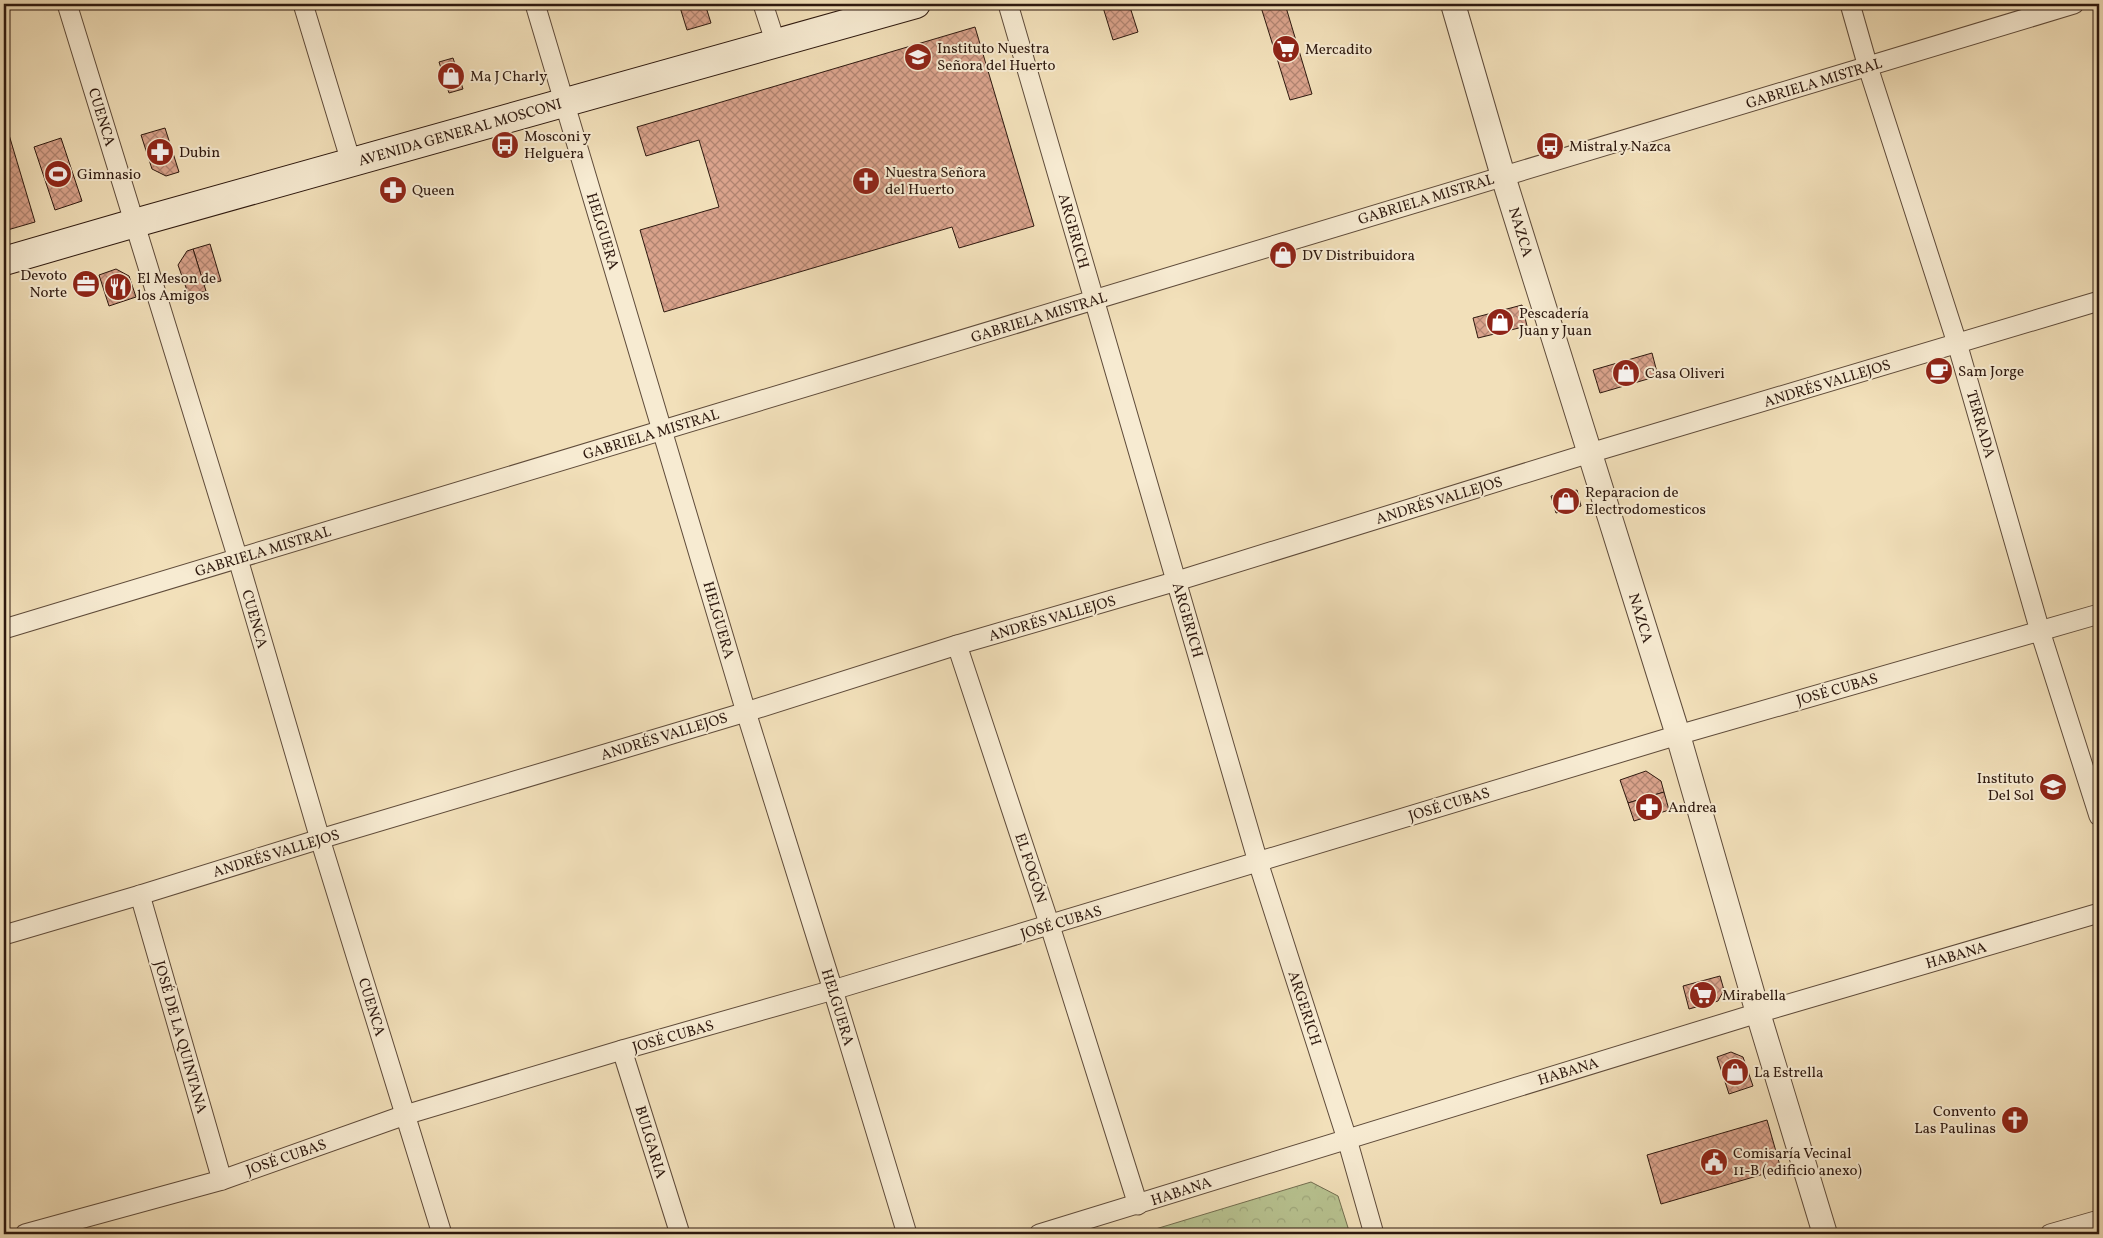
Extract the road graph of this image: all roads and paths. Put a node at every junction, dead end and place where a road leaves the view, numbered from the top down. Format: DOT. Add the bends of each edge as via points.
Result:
graph roads {
  1 [pos="67,4"];
  2 [pos="303,4"];
  3 [pos="535,4"];
  4 [pos="764,4"];
  5 [pos="916,4"];
  6 [pos="1008,4"];
  7 [pos="1453,4"];
  8 [pos="1850,4"];
  9 [pos="2074,4"];
  10 [pos="776,44"];
  11 [pos="1868,67"];
  12 [pos="565,103"];
  13 [pos="350,162"];
  14 [pos="1503,176"];
  15 [pos="135,222"];
  16 [pos="4,261"];
  17 [pos="1094,300"];
  18 [pos="2099,301"];
  19 [pos="1957,343"];
  20 [pos="663,430"];
  21 [pos="1590,453"];
  22 [pos="238,559"];
  23 [pos="1177,581"];
  24 [pos="2099,614"];
  25 [pos="4,628"];
  26 [pos="2040,631"];
  27 [pos="957,646"];
  28 [pos="746,712"];
  29 [pos="1678,735"];
  30 [pos="2099,816"];
  31 [pos="320,839"];
  32 [pos="1258,862"];
  33 [pos="140,895"];
  34 [pos="2099,913"];
  35 [pos="1050,926"];
  36 [pos="4,935"];
  37 [pos="833,990"];
  38 [pos="1758,1013"];
  39 [pos="622,1050"];
  40 [pos="406,1115"];
  41 [pos="1347,1139"];
  42 [pos="222,1180"];
  43 [pos="1138,1205"];
  44 [pos="2099,1220"];
  45 [pos="25,1234"];
  46 [pos="442,1234"];
  47 [pos="680,1234"];
  48 [pos="906,1234"];
  49 [pos="1039,1234"];
  50 [pos="1374,1234"];
  51 [pos="1825,1234"];
  52 [pos="2050,1234"];
  1 -- 15 [label="street, CUENCA"];
  2 -- 13 [label="street"];
  3 -- 12 [label="street, HELGUERA"];
  4 -- 10 [label="street"];
  5 -- 10 [label="main road, AVENIDA GENERAL MOSCONI"];
  6 -- 17 [label="street, ARGERICH"];
  7 -- 14 [label="street, NAZCA"];
  8 -- 11 [label="street, TERRADA"];
  9 -- 11 [label="street, GABRIELA MISTRAL"];
  10 -- 12 [label="main road, AVENIDA GENERAL MOSCONI"];
  11 -- 14 [label="street, GABRIELA MISTRAL"];
  11 -- 19 [label="street, TERRADA"];
  12 -- 13 [label="main road, AVENIDA GENERAL MOSCONI"];
  12 -- 20 [label="street, HELGUERA"];
  13 -- 15 [label="main road, AVENIDA GENERAL MOSCONI"];
  14 -- 17 [label="street, GABRIELA MISTRAL"];
  14 -- 21 [label="street, NAZCA"];
  15 -- 16 [label="main road, AVENIDA GENERAL MOSCONI"];
  15 -- 22 [label="street, CUENCA"];
  17 -- 20 [label="street, GABRIELA MISTRAL"];
  17 -- 23 [label="street, ARGERICH"];
  18 -- 19 [label="street, ANDRÉS VALLEJOS"];
  19 -- 21 [label="street, ANDRÉS VALLEJOS"];
  19 -- 26 [label="street, TERRADA"];
  20 -- 22 [label="street, GABRIELA MISTRAL"];
  20 -- 28 [label="street, HELGUERA"];
  21 -- 23 [label="street, ANDRÉS VALLEJOS"];
  21 -- 29 [label="street, NAZCA"];
  22 -- 25 [label="street, GABRIELA MISTRAL"];
  22 -- 31 [label="street, CUENCA"];
  23 -- 27 [label="street, ANDRÉS VALLEJOS"];
  23 -- 32 [label="street, ARGERICH"];
  24 -- 26 [label="street, JOSÉ CUBAS"];
  26 -- 29 [label="street, JOSÉ CUBAS"];
  26 -- 30 [label="street, TERRADA"];
  27 -- 28 [label="street, ANDRÉS VALLEJOS"];
  27 -- 35 [label="street, EL FOGÓN"];
  28 -- 31 [label="street, ANDRÉS VALLEJOS"];
  28 -- 37 [label="street, HELGUERA"];
  29 -- 32 [label="street, JOSÉ CUBAS"];
  29 -- 38 [label="street, NAZCA"];
  31 -- 33 [label="street, ANDRÉS VALLEJOS"];
  31 -- 40 [label="street, CUENCA"];
  32 -- 35 [label="street, JOSÉ CUBAS"];
  32 -- 41 [label="street, ARGERICH"];
  33 -- 36 [label="street, ANDRÉS VALLEJOS"];
  33 -- 42 [label="street, JOSÉ DE LA QUINTANA"];
  34 -- 38 [label="street, HABANA"];
  35 -- 37 [label="street, JOSÉ CUBAS"];
  35 -- 43 [label="street, EL FOGÓN"];
  37 -- 39 [label="street, JOSÉ CUBAS"];
  37 -- 48 [label="street, HELGUERA"];
  38 -- 41 [label="street, HABANA"];
  38 -- 51 [label="street, NAZCA"];
  39 -- 40 [label="street, JOSÉ CUBAS"];
  39 -- 47 [label="street, BULGARIA"];
  40 -- 42 [label="street, JOSÉ CUBAS"];
  40 -- 46 [label="street, CUENCA"];
  41 -- 43 [label="street, HABANA"];
  41 -- 50 [label="street, ARGERICH"];
  42 -- 45 [label="street, JOSÉ CUBAS"];
  43 -- 49 [label="street, HABANA"];
  44 -- 52 [label="street"];
}
